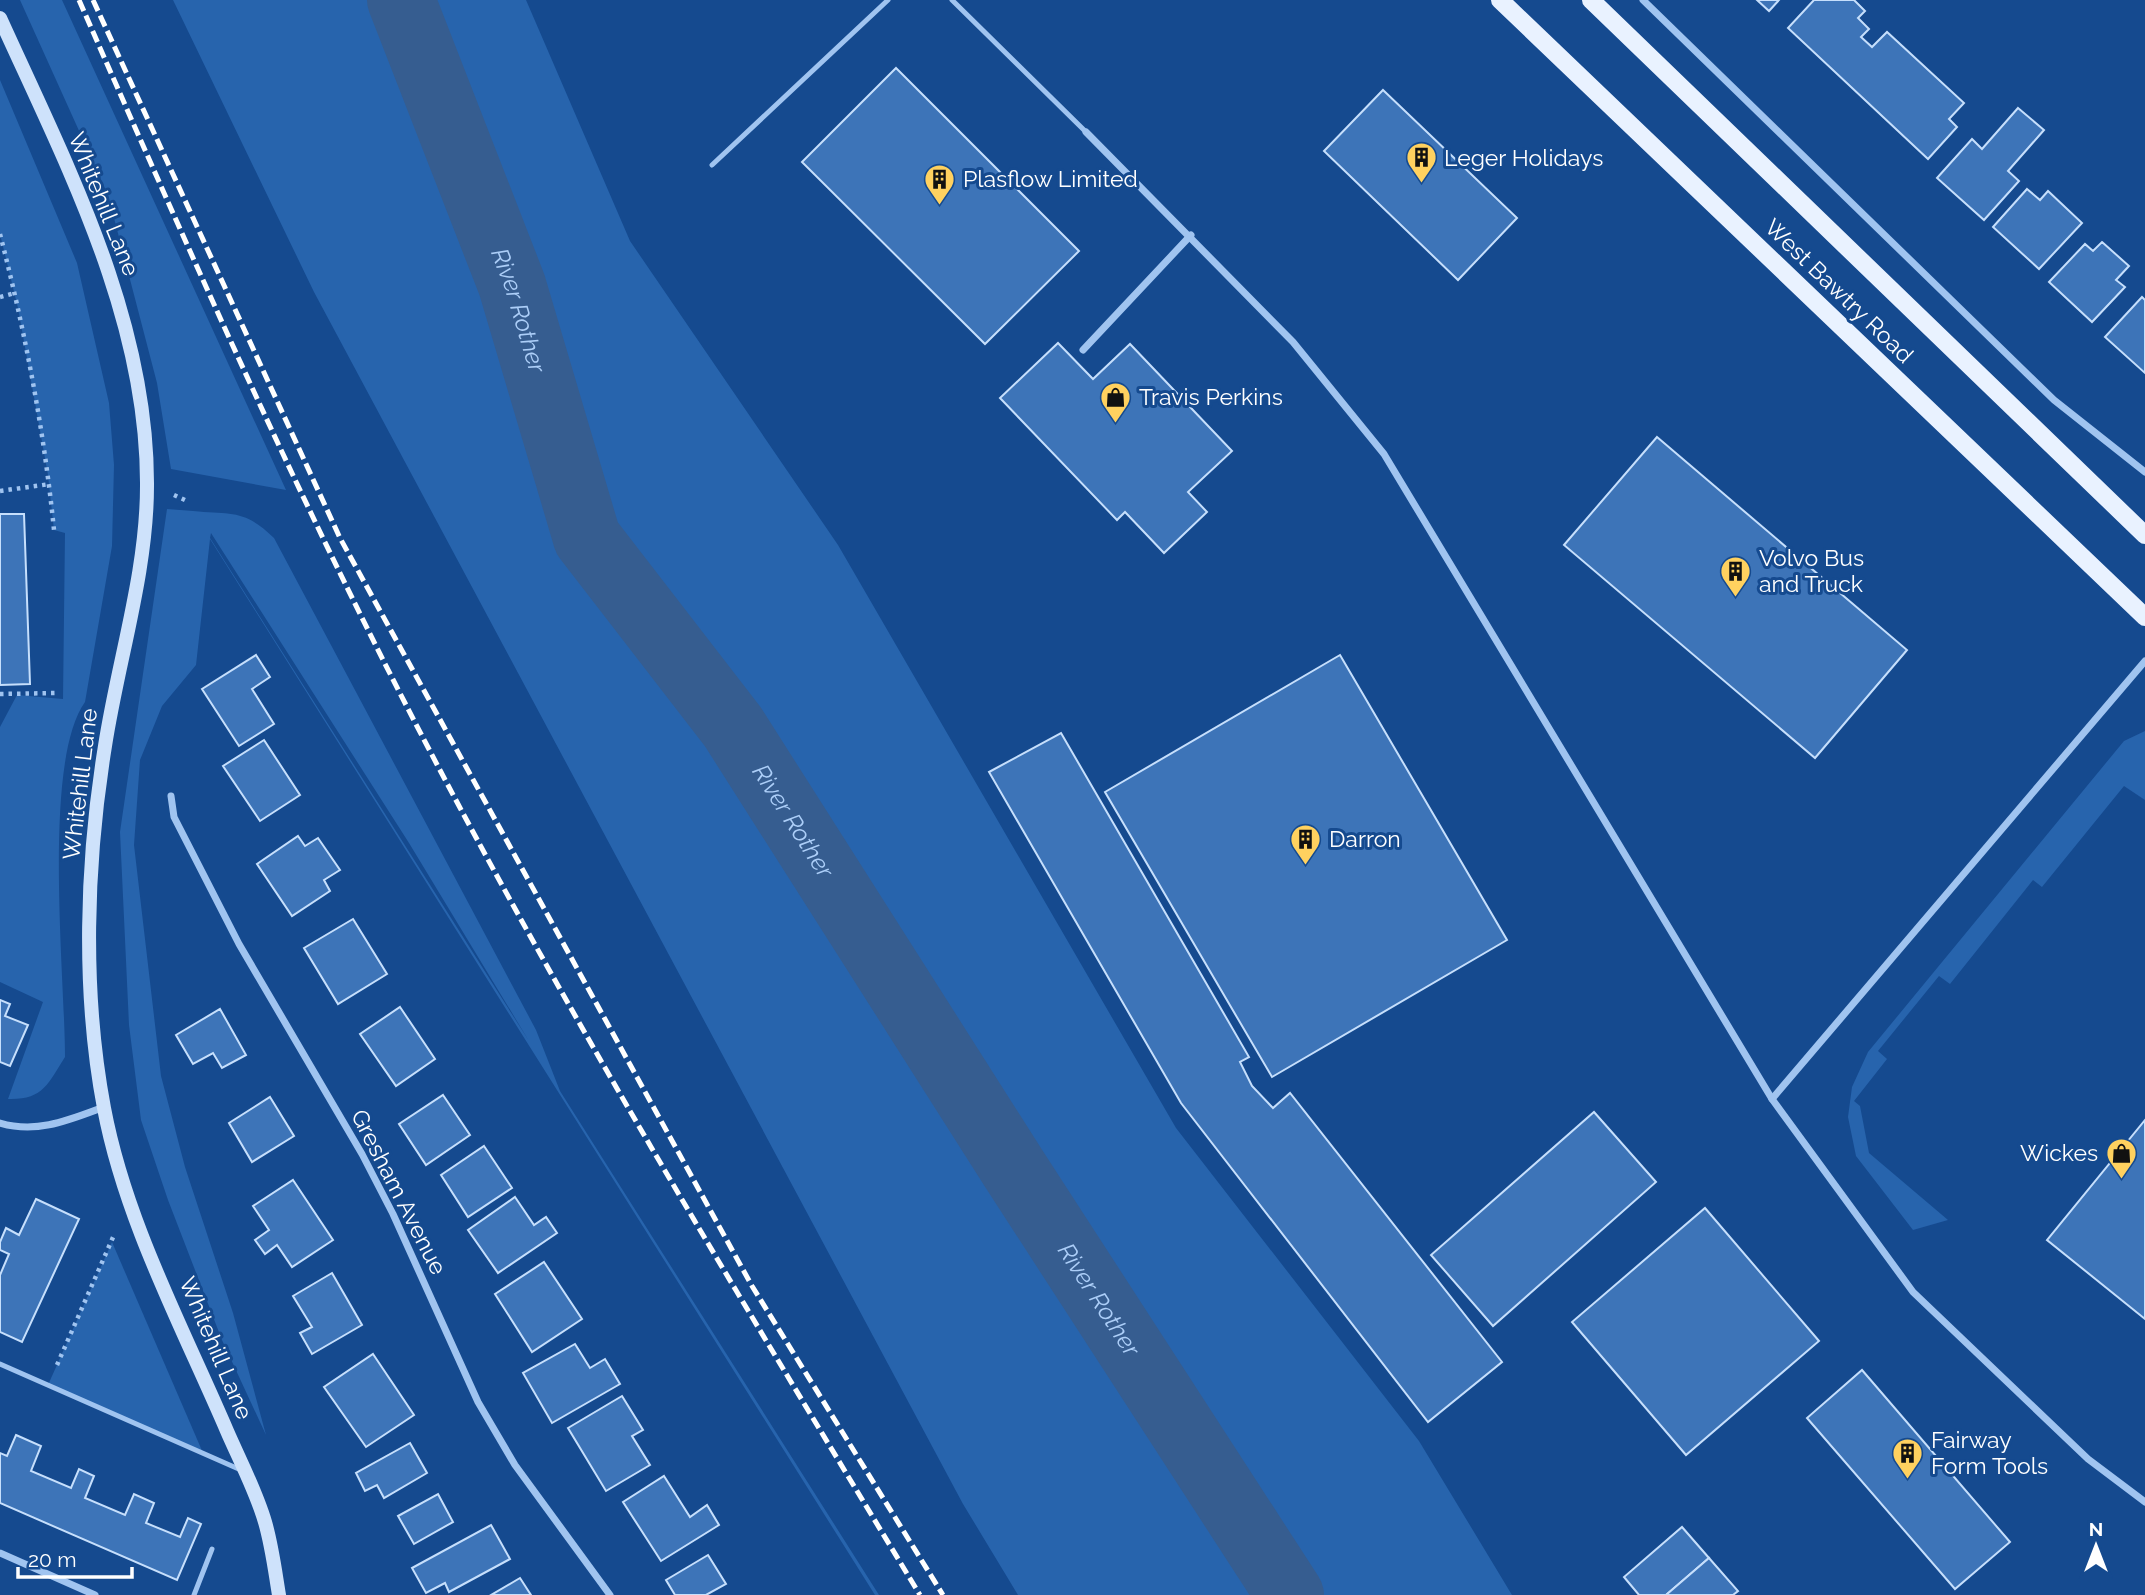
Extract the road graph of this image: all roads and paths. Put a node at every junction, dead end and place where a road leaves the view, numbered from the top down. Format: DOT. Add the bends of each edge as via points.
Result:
graph roads {
  1 [pos="888,0"];
  2 [pos="952,0"];
  3 [pos="1500,0"];
  4 [pos="1591,0"];
  5 [pos="1643,0"];
  6 [pos="0,18"];
  7 [pos="1086,132"];
  8 [pos="712,165"];
  9 [pos="0,234"];
  10 [pos="1192,236"];
  11 [pos="15,293"];
  12 [pos="0,297"];
  13 [pos="1083,350"];
  14 [pos="2145,472"];
  15 [pos="50,484"];
  16 [pos="0,491"];
  17 [pos="54,530"];
  18 [pos="2145,535"];
  19 [pos="2145,617"];
  20 [pos="2145,661"];
  21 [pos="57,693"];
  22 [pos="0,694"];
  23 [pos="171,796"];
  24 [pos="1772,1099"];
  25 [pos="104,1107"];
  26 [pos="0,1123"];
  27 [pos="130,1200"];
  28 [pos="0,1364"];
  29 [pos="48,1385"];
  30 [pos="244,1471"];
  31 [pos="2145,1502"];
  32 [pos="212,1549"];
  33 [pos="0,1553"];
  34 [pos="95,1595"];
  35 [pos="194,1595"];
  36 [pos="279,1595"];
  37 [pos="610,1595"];
  1 -- 8 [label="lane"];
  2 -- 7 [label="lane"];
  3 -- 19 [label="main road, West Bawtry Road"];
  4 -- 18 [label="main road, West Bawtry Road"];
  5 -- 14 [label="street" via="2054,400"];
  6 -- 25 [label="main road, Whitehill Lane" via="105,262 126,329 144,440 147,487 141,546 94,819 93,1013"];
  7 -- 10 [label="street"];
  9 -- 11 [label="path"];
  10 -- 13 [label="street"];
  10 -- 24 [label="street" via="1293,342 1384,454"];
  11 -- 12 [label="path"];
  11 -- 15 [label="path"];
  15 -- 16 [label="path"];
  15 -- 17 [label="path"];
  20 -- 24 [label="street"];
  21 -- 22 [label="path"];
  23 -- 37 [label="street, Gresham Avenue" via="174,817 239,944 393,1214 478,1402 515,1465"];
  24 -- 31 [label="street" via="1913,1292 2088,1459"];
  25 -- 26 [label="street" via="53,1126 15,1128"];
  25 -- 27 [label="main road, Whitehill Lane"];
  27 -- 29 [label="path"];
  27 -- 30 [label="main road, Whitehill Lane"];
  28 -- 29 [label="lane"];
  29 -- 30 [label="lane"];
  30 -- 36 [label="main road, Whitehill Lane" via="265,1520"];
  32 -- 35 [label="lane"];
  33 -- 34 [label="street"];
}
